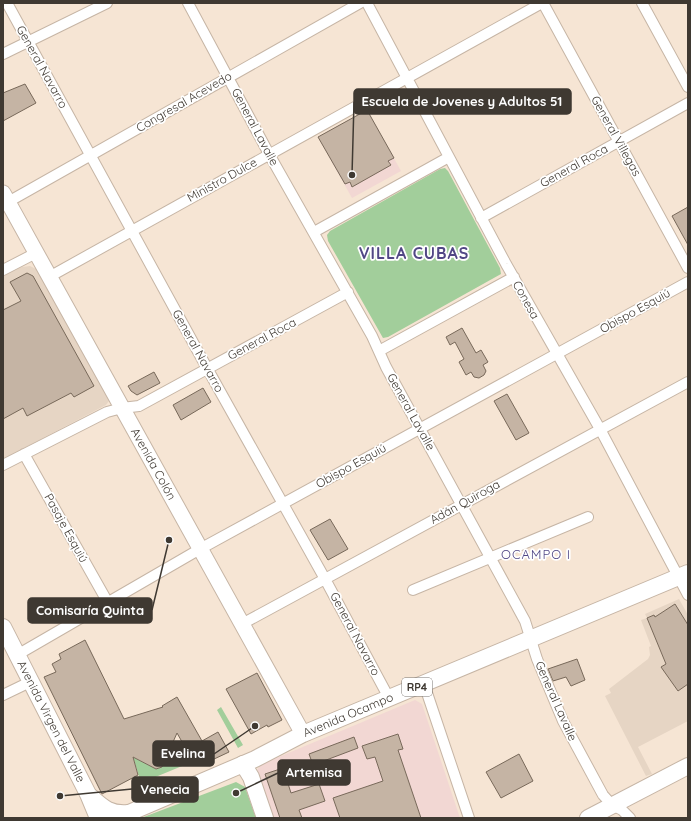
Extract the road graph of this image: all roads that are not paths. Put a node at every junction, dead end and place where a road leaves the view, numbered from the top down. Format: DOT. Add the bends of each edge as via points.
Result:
graph roads {
  1 [pos="7,3"];
  2 [pos="107,3"];
  3 [pos="188,3"];
  4 [pos="360,3"];
  5 [pos="367,3"];
  6 [pos="542,3"];
  7 [pos="642,3"];
  8 [pos="28,41"];
  9 [pos="3,54"];
  10 [pos="228,76"];
  11 [pos="408,77"];
  12 [pos="688,87"];
  13 [pos="688,103"];
  14 [pos="619,141"];
  15 [pos="269,154"];
  16 [pos="91,156"];
  17 [pos="449,157"];
  18 [pos="6,198"];
  19 [pos="481,218"];
  20 [pos="132,231"];
  21 [pos="314,232"];
  22 [pos="36,253"];
  23 [pos="688,268"];
  24 [pos="3,270"];
  25 [pos="49,277"];
  26 [pos="514,277"];
  27 [pos="688,282"];
  28 [pos="348,292"];
  29 [pos="379,351"];
  30 [pos="556,354"];
  31 [pos="207,368"];
  32 [pos="688,382"];
  33 [pos="122,408"];
  34 [pos="420,428"];
  35 [pos="600,429"];
  36 [pos="24,454"];
  37 [pos="3,465"];
  38 [pos="283,504"];
  39 [pos="461,504"];
  40 [pos="588,517"];
  41 [pos="200,549"];
  42 [pos="490,557"];
  43 [pos="683,575"];
  44 [pos="325,579"];
  45 [pos="413,590"];
  46 [pos="688,595"];
  47 [pos="108,601"];
  48 [pos="242,624"];
  49 [pos="3,627"];
  50 [pos="531,640"];
  51 [pos="17,655"];
  52 [pos="32,682"];
  53 [pos="424,684"];
  54 [pos="3,695"];
  55 [pos="389,698"];
  56 [pos="303,734"];
  57 [pos="243,764"];
  58 [pos="688,766"];
  59 [pos="88,794"];
  60 [pos="612,805"];
  61 [pos="126,815"];
  62 [pos="98,818"];
  63 [pos="265,818"];
  64 [pos="469,818"];
  65 [pos="588,818"];
  66 [pos="630,818"];
  1 -- 8 [label="street, General Navarro"];
  2 -- 8 [label="street"];
  3 -- 10 [label="street, General Lavalle"];
  4 -- 10 [label="street, Congresal Acevedo"];
  5 -- 11 [label="street, Conesa"];
  6 -- 11 [label="street, Ministro Dulce"];
  6 -- 14 [label="street, General Villegas"];
  7 -- 12 [label="street"];
  8 -- 9 [label="street"];
  8 -- 16 [label="street, General Navarro"];
  10 -- 15 [label="street, General Lavalle"];
  10 -- 16 [label="street, Congresal Acevedo"];
  11 -- 15 [label="street, Ministro Dulce"];
  11 -- 17 [label="street, Conesa"];
  13 -- 14 [label="street, General Roca"];
  14 -- 19 [label="street, General Roca"];
  14 -- 23 [label="street, General Villegas"];
  15 -- 20 [label="street, Ministro Dulce"];
  15 -- 21 [label="street, General Lavalle"];
  16 -- 18 [label="street, Congresal Acevedo"];
  16 -- 20 [label="street, General Navarro"];
  17 -- 19 [label="street, Conesa"];
  17 -- 21 [label="street"];
  18 -- 22 [label="street, Avenida Colón"];
  19 -- 26 [label="street, Conesa"];
  20 -- 25 [label="street, Ministro Dulce"];
  20 -- 31 [label="street, General Navarro"];
  21 -- 28 [label="street, General Lavalle"];
  22 -- 24 [label="street"];
  22 -- 25 [label="street, Avenida Colón"];
  25 -- 33 [label="street, Avenida Colón"];
  26 -- 29 [label="street"];
  26 -- 30 [label="street, Conesa"];
  27 -- 30 [label="street, Obispo Esquiú"];
  28 -- 29 [label="street, General Lavalle"];
  28 -- 31 [label="street, General Roca"];
  29 -- 34 [label="street, General Lavalle"];
  30 -- 34 [label="street, Obispo Esquiú"];
  30 -- 35 [label="street, Conesa"];
  31 -- 33 [label="street, General Roca" via="139,406"];
  31 -- 38 [label="street, General Navarro"];
  32 -- 35 [label="street, Adán Quiroga"];
  33 -- 36 [label="street, General Roca" via="107,412"];
  33 -- 41 [label="street, Avenida Colón"];
  34 -- 38 [label="street, Obispo Esquiú"];
  34 -- 39 [label="street, General Lavalle"];
  35 -- 39 [label="street, Adán Quiroga"];
  35 -- 43 [label="street, Conesa"];
  36 -- 37 [label="street, General Roca"];
  36 -- 47 [label="street, Pasaje Esquiú"];
  38 -- 41 [label="street, Obispo Esquiú"];
  38 -- 44 [label="street, General Navarro"];
  39 -- 42 [label="street, General Lavalle"];
  39 -- 44 [label="street, Adán Quiroga"];
  40 -- 42 [label="street"];
  41 -- 47 [label="street, Obispo Esquiú"];
  41 -- 48 [label="street, Avenida Colón"];
  42 -- 45 [label="street"];
  42 -- 50 [label="street, General Lavalle" via="525,621"];
  43 -- 46 [label="street, Conesa"];
  43 -- 50 [label="main road, Avenida Ocampo / RP4"];
  44 -- 48 [label="street, Adán Quiroga"];
  44 -- 55 [label="street, General Navarro"];
  47 -- 51 [label="street, Obispo Esquiú"];
  48 -- 56 [label="street, Avenida Colón"];
  49 -- 51 [label="main road, Avenida Virgen del Valle"];
  50 -- 53 [label="main road, Avenida Ocampo / RP4"];
  50 -- 60 [label="street, General Lavalle" via="563,721 602,794"];
  51 -- 52 [label="main road, Avenida Virgen del Valle"];
  52 -- 54 [label="street"];
  52 -- 59 [label="main road, Avenida Virgen del Valle"];
  53 -- 55 [label="main road, Avenida Ocampo / RP4"];
  53 -- 64 [label="street"];
  55 -- 56 [label="main road, Avenida Ocampo / RP4"];
  56 -- 57 [label="main road, Avenida Ocampo / RP4"];
  57 -- 61 [label="main road, Avenida Ocampo / RP4"];
  57 -- 63 [label="main road" via="251,777"];
  58 -- 60 [label="main road"];
  59 -- 61 [label="main road, Avenida Virgen del Valle" via="105,810"];
  59 -- 62 [label="main road, Avenida Virgen del Valle"];
  60 -- 65 [label="main road"];
  60 -- 66 [label="street, General Lavalle"];
}
